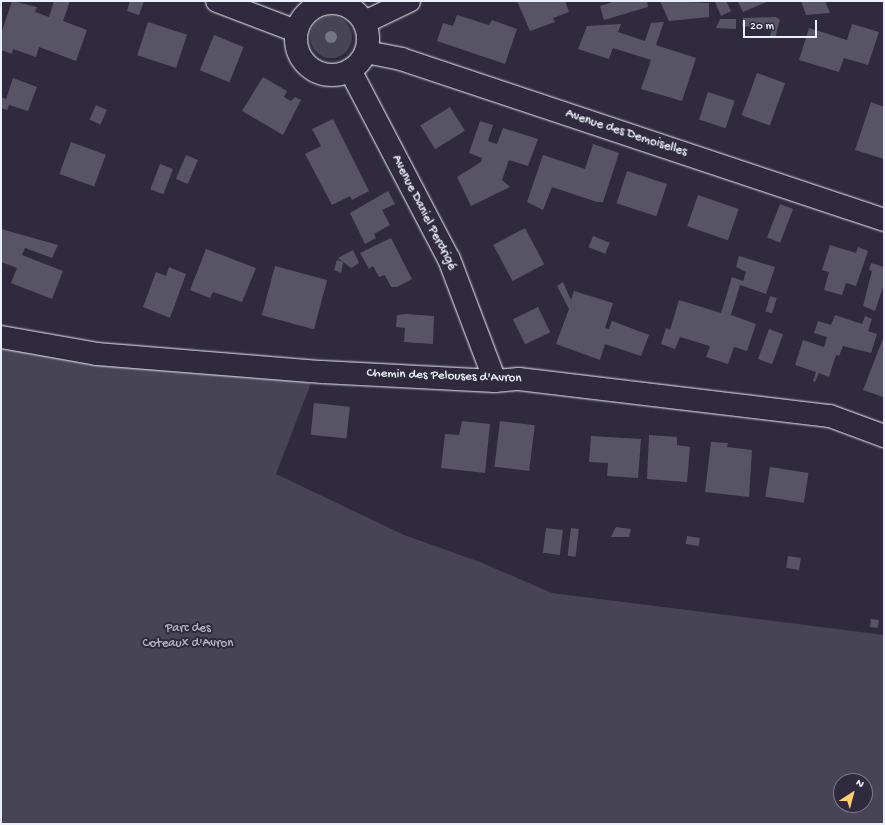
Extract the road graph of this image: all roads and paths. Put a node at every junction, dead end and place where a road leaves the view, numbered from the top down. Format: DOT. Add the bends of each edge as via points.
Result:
graph roads {
  1 [pos="217,1"];
  2 [pos="409,1"];
  3 [pos="313,4"];
  4 [pos="365,22"];
  5 [pos="296,31"];
  6 [pos="366,52"];
  7 [pos="350,70"];
  8 [pos="884,220"];
  9 [pos="1,337"];
  10 [pos="495,381"];
  11 [pos="884,436"];
  1 -- 5 [label="street"];
  2 -- 4 [label="street"];
  3 -- 4 [label="street" via="342,4 358,12"];
  3 -- 5 [label="street"];
  4 -- 6 [label="street" via="368,42"];
  5 -- 7 [label="street" via="299,55 306,65 316,72 339,75"];
  6 -- 7 [label="street" via="360,62"];
  6 -- 8 [label="street, Avenue des Demoiselles" via="401,60"];
  7 -- 10 [label="street, Avenue Daniel Perdrigé" via="449,259"];
  9 -- 10 [label="street, Chemin des Pelouses d'Avron" via="105,355 322,372"];
  10 -- 11 [label="street, Chemin des Pelouses d'Avron" via="518,380 830,416"];
}
